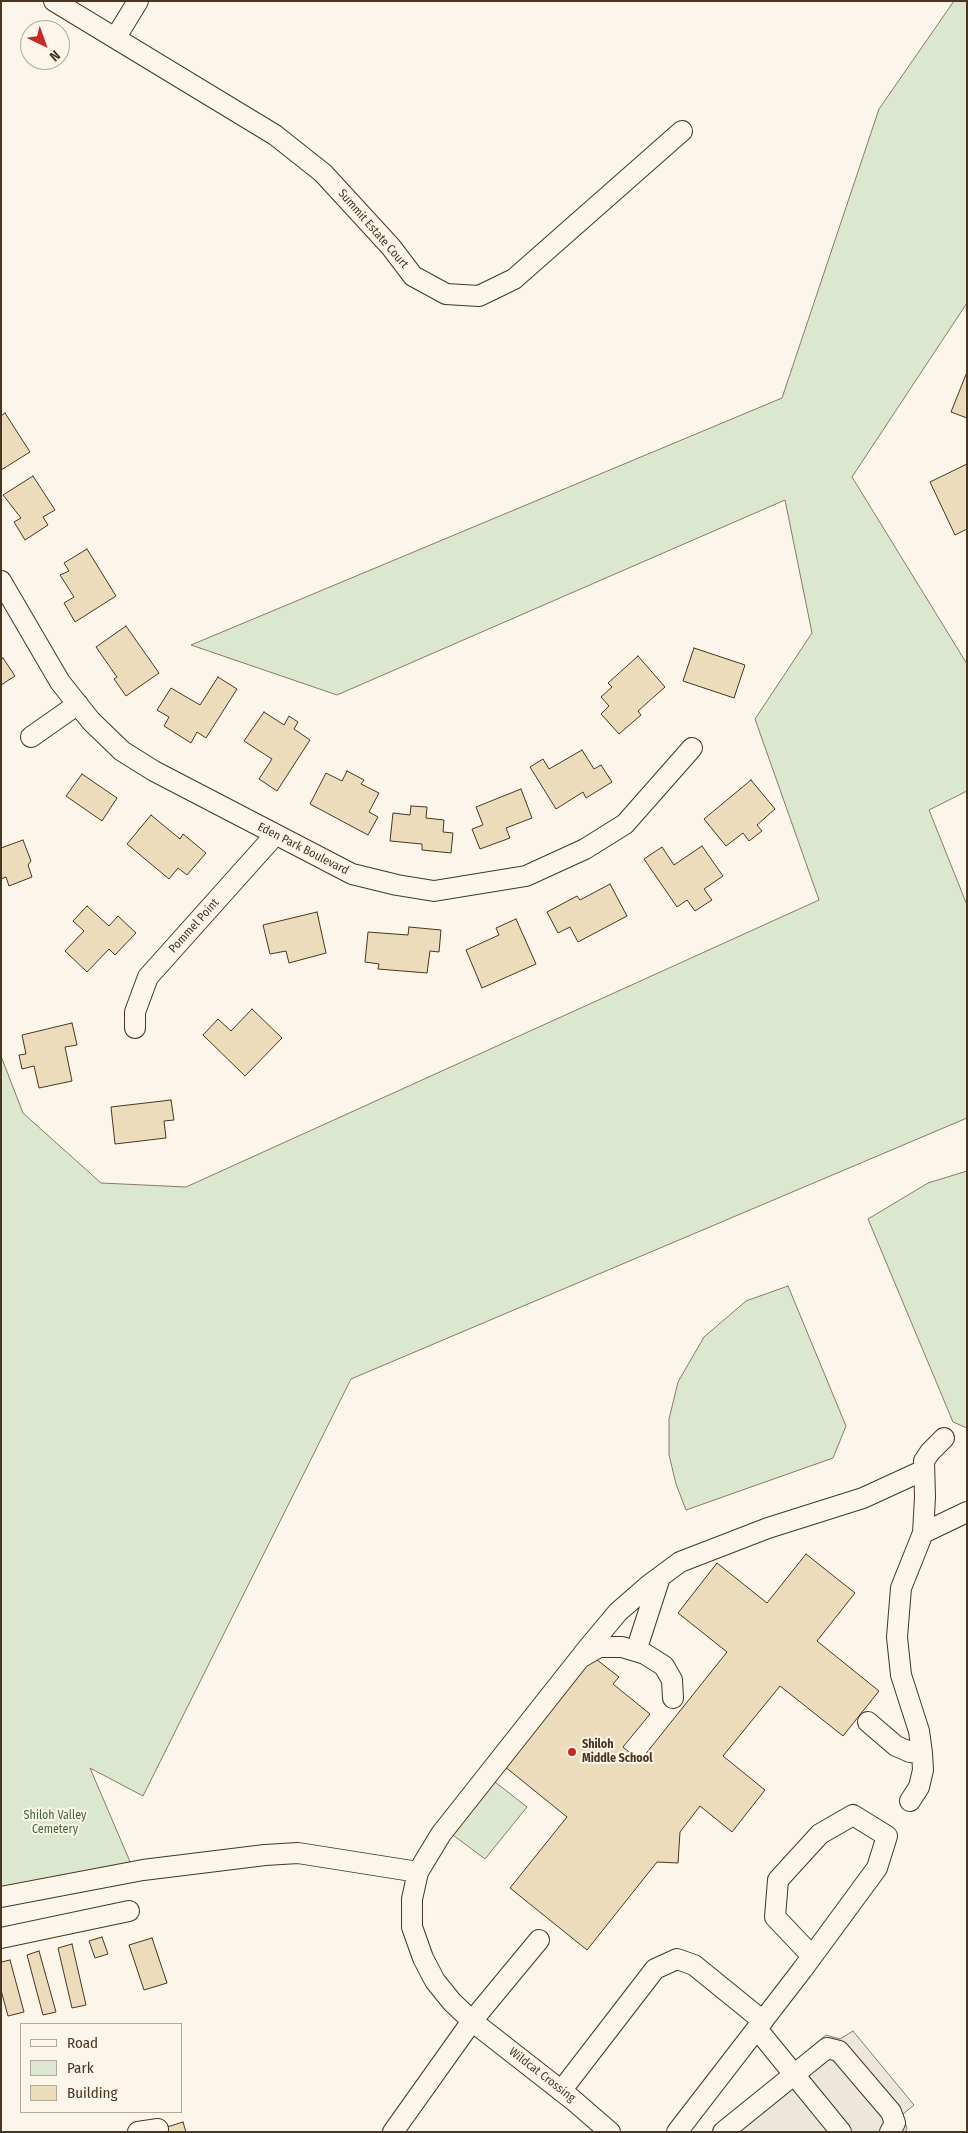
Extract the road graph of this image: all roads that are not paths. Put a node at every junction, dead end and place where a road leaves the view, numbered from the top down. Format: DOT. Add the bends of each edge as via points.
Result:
graph roads {
  1 [pos="54,1"];
  2 [pos="138,1"];
  3 [pos="116,37"];
  4 [pos="682,132"];
  5 [pos="1,581"];
  6 [pos="78,704"];
  7 [pos="31,737"];
  8 [pos="692,748"];
  9 [pos="275,835"];
  10 [pos="135,1028"];
  11 [pos="944,1438"];
  12 [pos="924,1470"];
  13 [pos="967,1512"];
  14 [pos="923,1533"];
  15 [pos="660,1577"];
  16 [pos="636,1651"];
  17 [pos="580,1658"];
  18 [pos="672,1698"];
  19 [pos="868,1722"];
  20 [pos="922,1753"];
  21 [pos="910,1801"];
  22 [pos="418,1872"];
  23 [pos="1,1896"];
  24 [pos="129,1911"];
  25 [pos="1,1938"];
  26 [pos="539,1940"];
  27 [pos="812,1956"];
  28 [pos="472,2020"];
  29 [pos="760,2025"];
  30 [pos="794,2074"];
  31 [pos="561,2091"];
  32 [pos="393,2132"];
  33 [pos="610,2132"];
  34 [pos="677,2132"];
  35 [pos="723,2132"];
  36 [pos="841,2132"];
  37 [pos="890,2132"];
  1 -- 3 [label="street, Summit Estate Court"];
  2 -- 3 [label="street"];
  3 -- 4 [label="street, Summit Estate Court" via="275,134 323,173 391,247 413,276 446,294 479,296 514,279"];
  5 -- 6 [label="street, Eden Park Boulevard" via="60,682"];
  6 -- 7 [label="street"];
  6 -- 9 [label="street, Eden Park Boulevard" via="122,751"];
  8 -- 9 [label="street, Eden Park Boulevard" via="625,824 585,849 526,876 434,891 397,885 352,874"];
  9 -- 10 [label="street, Pommel Point" via="148,977 135,1012"];
  11 -- 12 [label="street" via="924,1461"];
  12 -- 14 [label="street"];
  12 -- 15 [label="street, Wildcat Crossing" via="862,1498 768,1528 680,1562"];
  13 -- 14 [label="street"];
  14 -- 20 [label="street" via="901,1588 897,1637 901,1675 919,1731"];
  15 -- 16 [label="street"];
  15 -- 17 [label="street, Wildcat Crossing" via="618,1612"];
  16 -- 17 [label="street" via="622,1646 599,1648"];
  16 -- 18 [label="street" via="664,1666 672,1680"];
  17 -- 22 [label="street, Wildcat Crossing" via="441,1834"];
  19 -- 20 [label="street" via="896,1746"];
  20 -- 21 [label="street" via="923,1770"];
  22 -- 23 [label="street" via="298,1853 143,1870"];
  22 -- 28 [label="street, Wildcat Crossing" via="412,1899 412,1927 423,1958 435,1981"];
  24 -- 25 [label="street"];
  26 -- 28 [label="street"];
  27 -- 27 [label="street" via="877,1868 887,1836 853,1815 820,1834 778,1880 775,1917"];
  27 -- 29 [label="street"];
  28 -- 31 [label="street, Wildcat Crossing"];
  28 -- 32 [label="street"];
  29 -- 30 [label="street"];
  29 -- 31 [label="street" via="694,1965 677,1959 655,1969"];
  29 -- 34 [label="street"];
  30 -- 35 [label="street"];
  30 -- 36 [label="street"];
  30 -- 37 [label="street" via="827,2048 839,2051 891,2112 895,2123"];
  31 -- 33 [label="street, Wildcat Crossing"];
}
